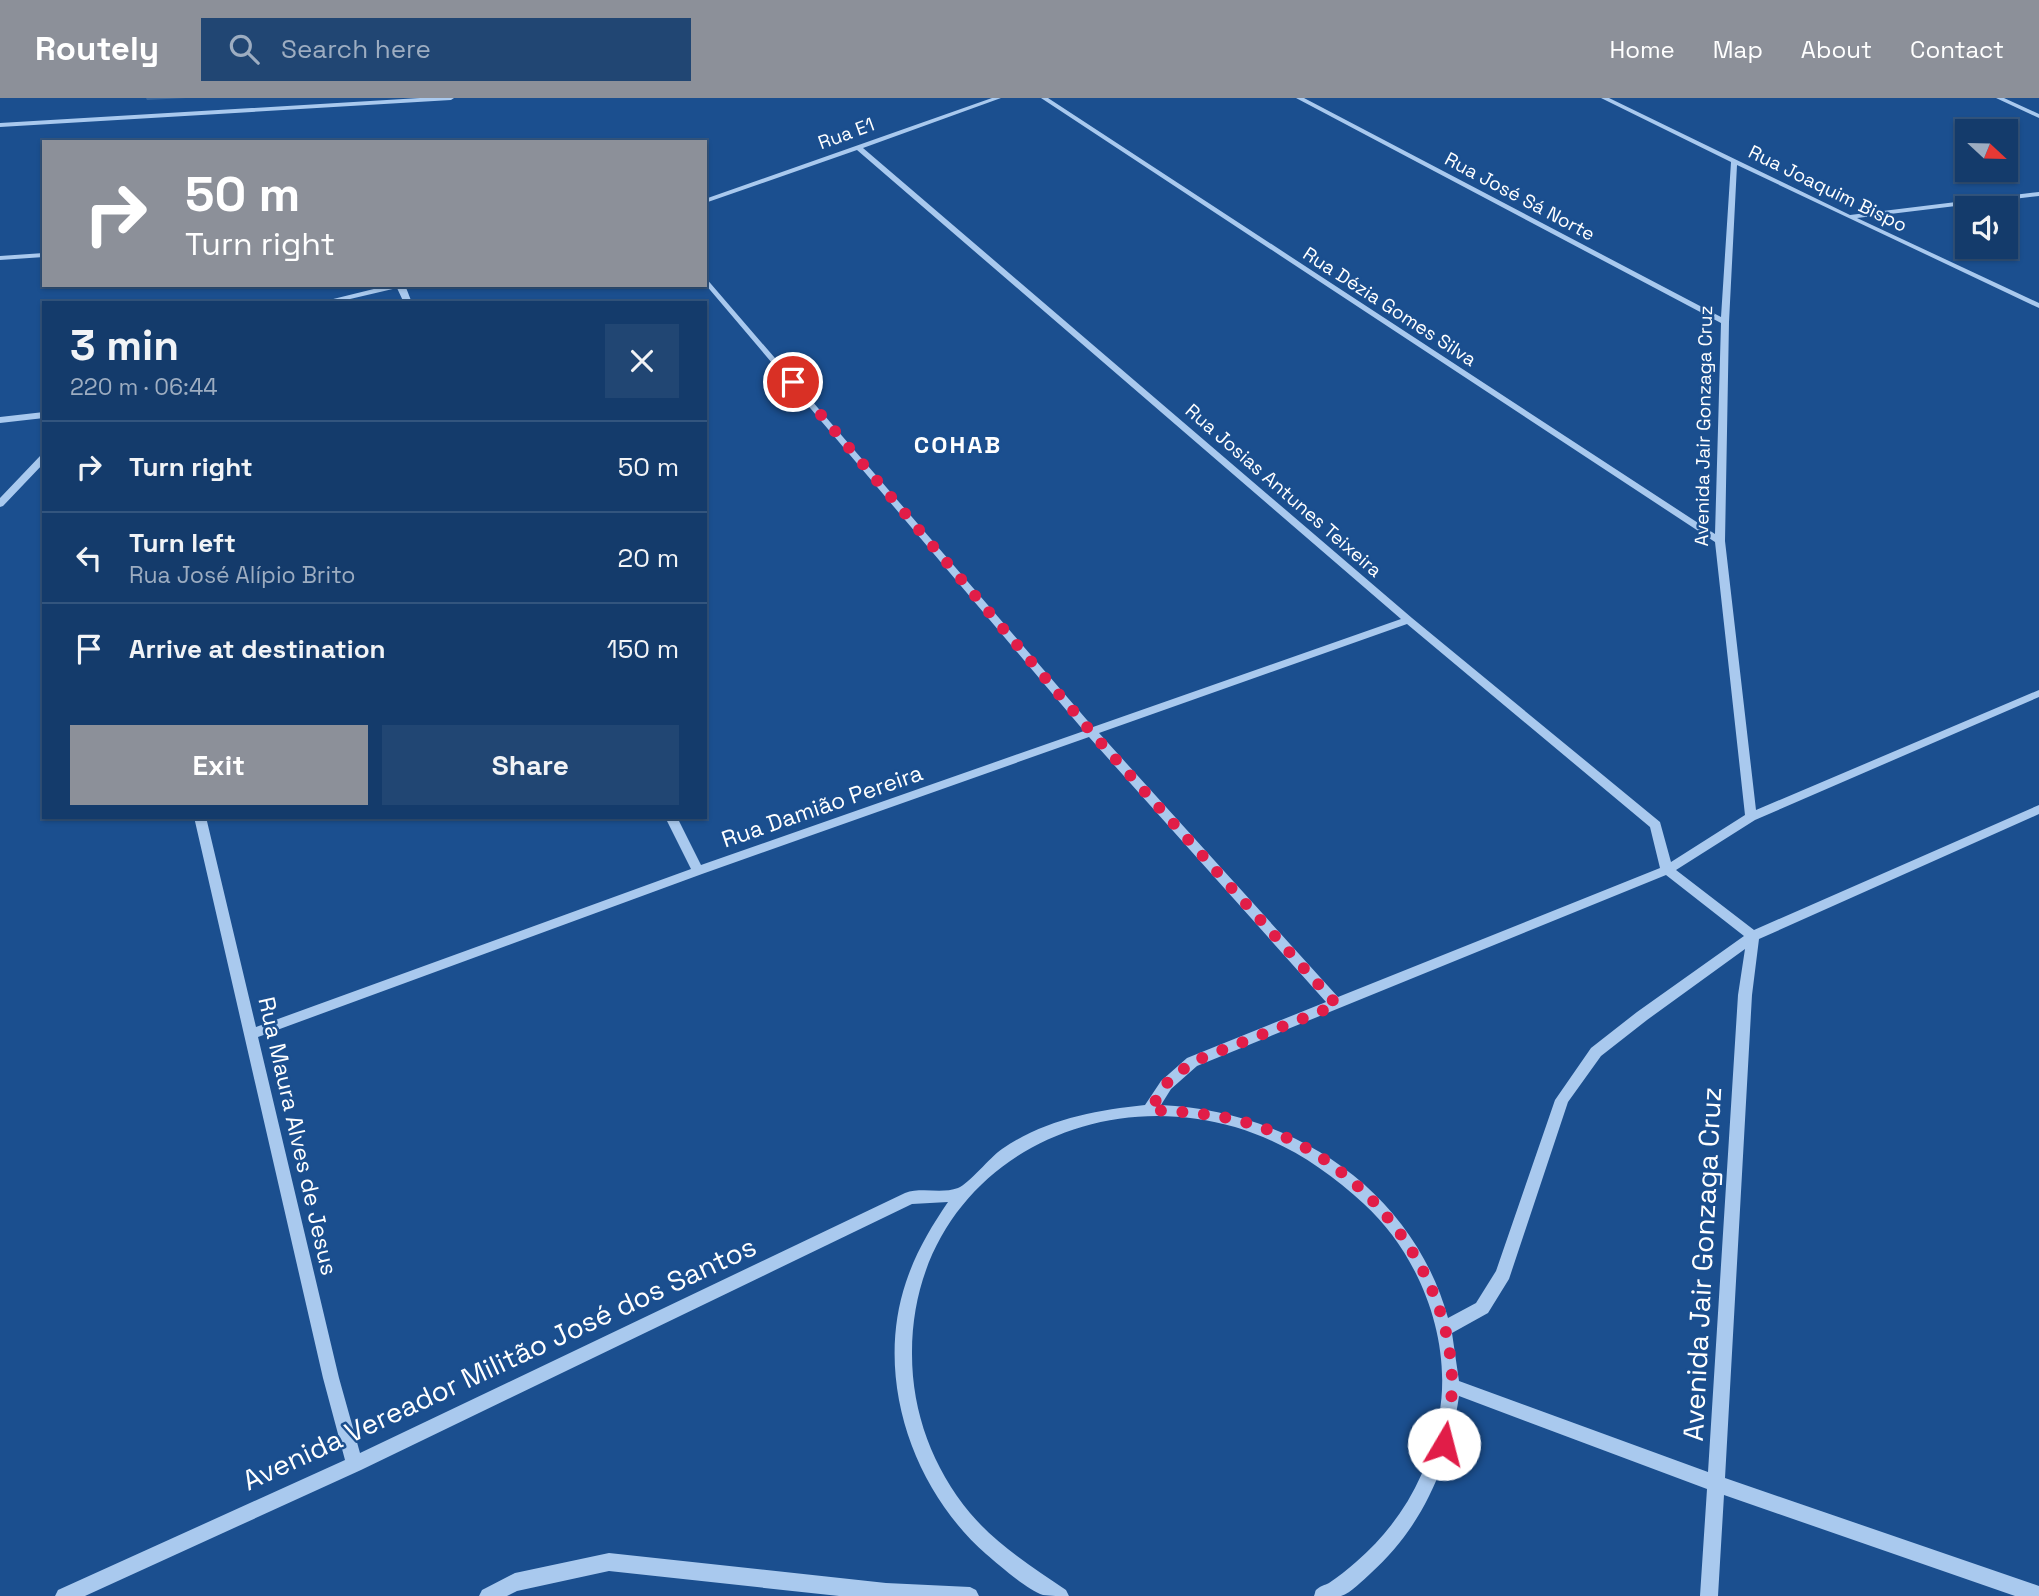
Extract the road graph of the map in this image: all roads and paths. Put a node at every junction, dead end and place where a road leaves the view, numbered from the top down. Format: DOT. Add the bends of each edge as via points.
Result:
graph roads {
  1 [pos="451,98"];
  2 [pos="998,98"];
  3 [pos="1044,98"];
  4 [pos="1299,98"];
  5 [pos="1604,98"];
  6 [pos="1999,98"];
  7 [pos="2039,116"];
  8 [pos="0,125"];
  9 [pos="857,146"];
  10 [pos="1734,160"];
  11 [pos="2039,194"];
  12 [pos="707,200"];
  13 [pos="1849,217"];
  14 [pos="42,255"];
  15 [pos="0,258"];
  16 [pos="707,281"];
  17 [pos="391,287"];
  18 [pos="330,301"];
  19 [pos="2039,306"];
  20 [pos="1726,322"];
  21 [pos="42,415"];
  22 [pos="0,420"];
  23 [pos="42,459"];
  24 [pos="0,504"];
  25 [pos="1720,541"];
  26 [pos="1408,620"];
  27 [pos="2039,693"];
  28 [pos="1092,733"];
  29 [pos="2039,809"];
  30 [pos="1751,817"];
  31 [pos="200,819"];
  32 [pos="672,819"];
  33 [pos="1667,870"];
  34 [pos="698,871"];
  35 [pos="1753,936"];
  36 [pos="1337,1005"];
  37 [pos="251,1034"];
  38 [pos="1150,1110"];
  39 [pos="961,1195"];
  40 [pos="1445,1328"];
  41 [pos="1452,1386"];
  42 [pos="355,1464"];
  43 [pos="1716,1484"];
  44 [pos="2039,1595"];
  45 [pos="64,1596"];
  46 [pos="488,1596"];
  47 [pos="970,1596"];
  48 [pos="1060,1596"];
  49 [pos="1323,1596"];
  50 [pos="1709,1596"];
  1 -- 8 [label="street"];
  2 -- 9 [label="street, Rua E1"];
  3 -- 25 [label="street, Rua Dézia Gomes Silva"];
  4 -- 20 [label="street, Rua José Sá Norte"];
  5 -- 10 [label="street, Rua Joaquim Bispo"];
  6 -- 7 [label="street"];
  9 -- 12 [label="street, Rua E1"];
  9 -- 26 [label="street, Rua Josias Antunes Teixeira"];
  10 -- 13 [label="street, Rua Joaquim Bispo"];
  10 -- 20 [label="street, Avenida Jair Gonzaga Cruz"];
  11 -- 13 [label="street"];
  13 -- 19 [label="street, Rua Joaquim Bispo"];
  14 -- 15 [label="street"];
  16 -- 28 [label="street"];
  17 -- 18 [label="street"];
  20 -- 25 [label="street, Avenida Jair Gonzaga Cruz"];
  21 -- 22 [label="street"];
  23 -- 24 [label="street"];
  25 -- 30 [label="street, Avenida Jair Gonzaga Cruz"];
  26 -- 28 [label="street, Rua Damião Pereira"];
  26 -- 33 [label="street, Rua Josias Antunes Teixeira" via="1656,825"];
  27 -- 30 [label="street"];
  28 -- 34 [label="street, Rua Damião Pereira"];
  28 -- 36 [label="street"];
  29 -- 35 [label="street"];
  30 -- 33 [label="street"];
  31 -- 37 [label="street, Rua Maura Alves de Jesus"];
  32 -- 34 [label="street"];
  33 -- 35 [label="street"];
  33 -- 36 [label="street"];
  34 -- 37 [label="street, Rua Damião Pereira"];
  35 -- 40 [label="street" via="1596,1052 1562,1100 1503,1274 1482,1308"];
  35 -- 43 [label="street, Avenida Jair Gonzaga Cruz" via="1745,995"];
  36 -- 38 [label="street" via="1192,1062 1166,1084"];
  37 -- 42 [label="street, Rua Maura Alves de Jesus"];
  38 -- 39 [label="street" via="1096,1116 1046,1133 1000,1158"];
  38 -- 40 [label="street" via="1204,1113 1257,1126 1307,1150 1354,1182 1394,1224 1425,1273"];
  39 -- 42 [label="street, Avenida Vereador Militão José dos Santos" via="910,1198"];
  39 -- 48 [label="street" via="930,1238 910,1289 901,1345 907,1404 926,1462 962,1516 1010,1564"];
  40 -- 41 [label="street"];
  41 -- 43 [label="street"];
  41 -- 49 [label="street" via="1444,1444 1422,1500 1385,1550"];
  42 -- 45 [label="street, Avenida Vereador Militão José dos Santos"];
  43 -- 44 [label="street"];
  43 -- 50 [label="street, Avenida Jair Gonzaga Cruz"];
  46 -- 47 [label="street" via="515,1582 609,1562 886,1592"];
}
